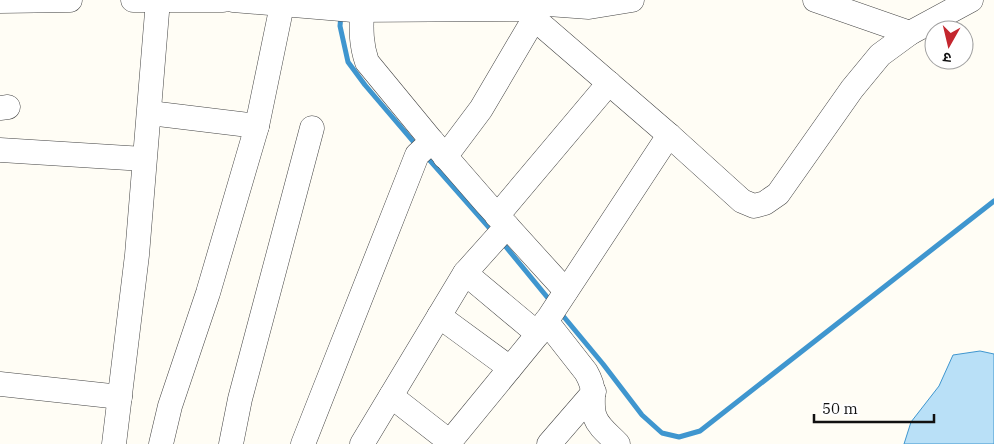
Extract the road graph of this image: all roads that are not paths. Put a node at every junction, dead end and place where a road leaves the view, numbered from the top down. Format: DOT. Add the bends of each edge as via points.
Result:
graph roads {
  1 [pos="26,0"];
  2 [pos="70,0"];
  3 [pos="133,0"];
  4 [pos="151,0"];
  5 [pos="158,0"];
  6 [pos="215,0"];
  7 [pos="223,0"];
  8 [pos="234,0"];
  9 [pos="632,0"];
  10 [pos="814,0"];
  11 [pos="971,0"];
  12 [pos="0,1"];
  13 [pos="282,4"];
  14 [pos="541,8"];
  15 [pos="348,10"];
  16 [pos="910,33"];
  17 [pos="609,83"];
  18 [pos="150,113"];
  19 [pos="257,126"];
  20 [pos="312,128"];
  21 [pos="669,135"];
  22 [pos="0,150"];
  23 [pos="430,150"];
  24 [pos="144,159"];
  25 [pos="502,221"];
  26 [pos="465,272"];
  27 [pos="552,311"];
  28 [pos="439,316"];
  29 [pos="510,368"];
  30 [pos="0,384"];
  31 [pos="594,392"];
  32 [pos="391,396"];
  33 [pos="120,397"];
  34 [pos="449,443"];
  35 [pos="114,444"];
  36 [pos="161,444"];
  37 [pos="230,444"];
  38 [pos="302,444"];
  39 [pos="362,444"];
  40 [pos="549,444"];
  41 [pos="618,444"];
  1 -- 2 [label="street"];
  1 -- 12 [label="street"];
  3 -- 4 [label="street"];
  4 -- 5 [label="street"];
  5 -- 6 [label="street"];
  5 -- 18 [label="street"];
  6 -- 7 [label="street"];
  8 -- 13 [label="street"];
  9 -- 14 [label="street" via="589,7"];
  10 -- 16 [label="street"];
  11 -- 16 [label="street"];
  13 -- 15 [label="street"];
  13 -- 19 [label="street"];
  14 -- 15 [label="street"];
  14 -- 17 [label="street"];
  14 -- 23 [label="street" via="481,109"];
  15 -- 23 [label="street" via="361,38 367,62"];
  16 -- 21 [label="street" via="880,55 778,194 765,203 754,206 742,201"];
  17 -- 21 [label="street"];
  17 -- 25 [label="street"];
  18 -- 19 [label="street"];
  18 -- 24 [label="street"];
  19 -- 36 [label="street"];
  20 -- 37 [label="street"];
  21 -- 27 [label="street"];
  22 -- 24 [label="street"];
  23 -- 25 [label="street"];
  23 -- 38 [label="street"];
  24 -- 33 [label="street" via="138,255"];
  25 -- 26 [label="street"];
  25 -- 27 [label="street"];
  26 -- 27 [label="street"];
  26 -- 28 [label="street"];
  27 -- 29 [label="street"];
  27 -- 31 [label="street"];
  28 -- 29 [label="street"];
  28 -- 32 [label="street"];
  29 -- 34 [label="street"];
  30 -- 33 [label="street"];
  31 -- 40 [label="street"];
  31 -- 41 [label="street" via="594,416"];
  32 -- 34 [label="street"];
  32 -- 39 [label="street"];
  33 -- 35 [label="street"];
}
